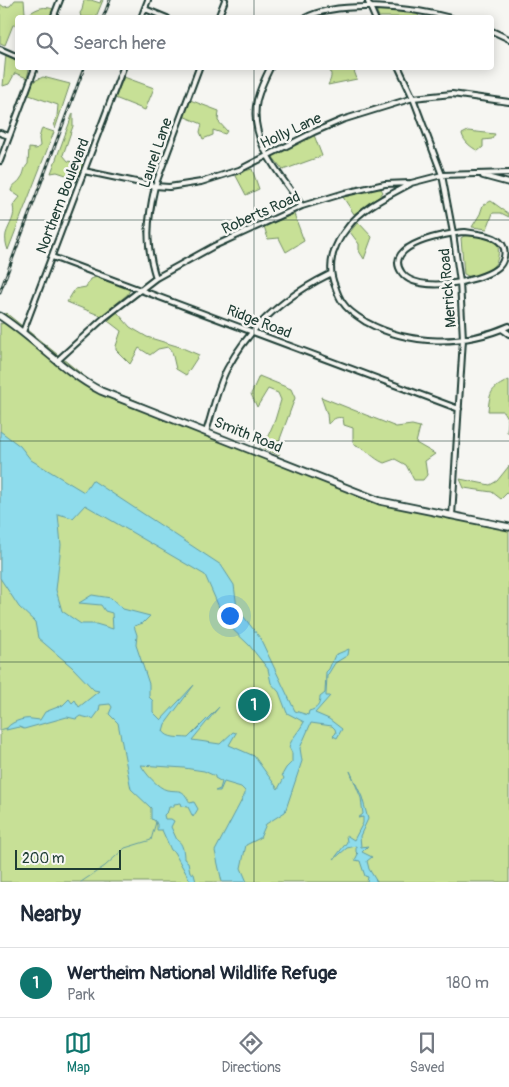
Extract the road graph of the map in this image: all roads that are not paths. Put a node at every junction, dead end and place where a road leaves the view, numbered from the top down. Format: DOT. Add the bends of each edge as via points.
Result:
graph roads {
  1 [pos="60,0"];
  2 [pos="148,0"];
  3 [pos="224,0"];
  4 [pos="367,1"];
  5 [pos="145,9"];
  6 [pos="54,15"];
  7 [pos="143,15"];
  8 [pos="160,15"];
  9 [pos="219,15"];
  10 [pos="308,15"];
  11 [pos="374,15"];
  12 [pos="440,15"];
  13 [pos="494,32"];
  14 [pos="509,38"];
  15 [pos="0,49"];
  16 [pos="15,56"];
  17 [pos="34,70"];
  18 [pos="122,70"];
  19 [pos="198,70"];
  20 [pos="269,70"];
  21 [pos="400,70"];
  22 [pos="413,98"];
  23 [pos="509,102"];
  24 [pos="0,133"];
  25 [pos="9,136"];
  26 [pos="267,154"];
  27 [pos="0,161"];
  28 [pos="84,171"];
  29 [pos="509,173"];
  30 [pos="442,175"];
  31 [pos="481,175"];
  32 [pos="411,183"];
  33 [pos="509,183"];
  34 [pos="155,186"];
  35 [pos="302,206"];
  36 [pos="454,233"];
  37 [pos="52,257"];
  38 [pos="330,274"];
  39 [pos="156,278"];
  40 [pos="460,282"];
  41 [pos="140,290"];
  42 [pos="0,316"];
  43 [pos="509,326"];
  44 [pos="502,329"];
  45 [pos="23,332"];
  46 [pos="253,332"];
  47 [pos="509,334"];
  48 [pos="463,339"];
  49 [pos="58,360"];
  50 [pos="459,409"];
  51 [pos="206,432"];
  52 [pos="452,516"];
  53 [pos="509,527"];
  1 -- 6 [label="street"];
  2 -- 5 [label="street"];
  3 -- 9 [label="street"];
  4 -- 10 [label="street" via="325,6"];
  4 -- 11 [label="street"];
  4 -- 12 [label="street"];
  5 -- 7 [label="street"];
  5 -- 8 [label="street"];
  13 -- 14 [label="street"];
  15 -- 16 [label="street"];
  17 -- 25 [label="street"];
  18 -- 28 [label="street, Northern Boulevard"];
  19 -- 34 [label="street, Laurel Lane"];
  20 -- 26 [label="street" via="255,113 258,134"];
  21 -- 22 [label="street, Merrick Road"];
  22 -- 23 [label="street, Holly Lane" via="452,94"];
  22 -- 26 [label="street, Holly Lane" via="342,120"];
  22 -- 30 [label="street, Merrick Road"];
  24 -- 25 [label="street"];
  25 -- 27 [label="street"];
  26 -- 34 [label="street, Holly Lane" via="239,170 201,182 169,188"];
  26 -- 35 [label="street"];
  28 -- 34 [label="street, Holly Lane"];
  28 -- 37 [label="street, Northern Boulevard"];
  29 -- 31 [label="street, Roberts Road"];
  30 -- 31 [label="street, Roberts Road"];
  30 -- 32 [label="street, Roberts Road"];
  30 -- 36 [label="street, Merrick Road"];
  31 -- 33 [label="street"];
  32 -- 35 [label="street, Roberts Road" via="368,187"];
  32 -- 38 [label="street" via="361,213 348,226 333,254"];
  34 -- 39 [label="street, Laurel Lane" via="150,205 148,249"];
  35 -- 39 [label="street, Roberts Road" via="214,246"];
  36 -- 40 [label="street, Merrick Road"];
  36 -- 40 [label="street" via="493,238 503,244 505,252 496,270"];
  36 -- 40 [label="street" via="418,242 401,255 399,268 402,274 414,281"];
  37 -- 41 [label="street, Ridge Road"];
  37 -- 45 [label="street, Northern Boulevard"];
  38 -- 46 [label="street" via="278,306"];
  38 -- 48 [label="street" via="343,304 373,325 425,340"];
  39 -- 41 [label="street, Roberts Road"];
  40 -- 48 [label="street, Merrick Road"];
  41 -- 46 [label="street, Ridge Road"];
  41 -- 49 [label="street, Roberts Road"];
  42 -- 45 [label="street, Smith Road"];
  43 -- 44 [label="street"];
  44 -- 47 [label="street"];
  44 -- 48 [label="street"];
  45 -- 49 [label="street, Smith Road"];
  46 -- 50 [label="street, Ridge Road"];
  46 -- 51 [label="street" via="227,370"];
  48 -- 50 [label="street, Merrick Road"];
  49 -- 51 [label="street, Smith Road" via="80,379 101,391"];
  50 -- 52 [label="street, Merrick Road"];
  51 -- 52 [label="street, Smith Road" via="380,502"];
  52 -- 53 [label="street, Smith Road"];
}
